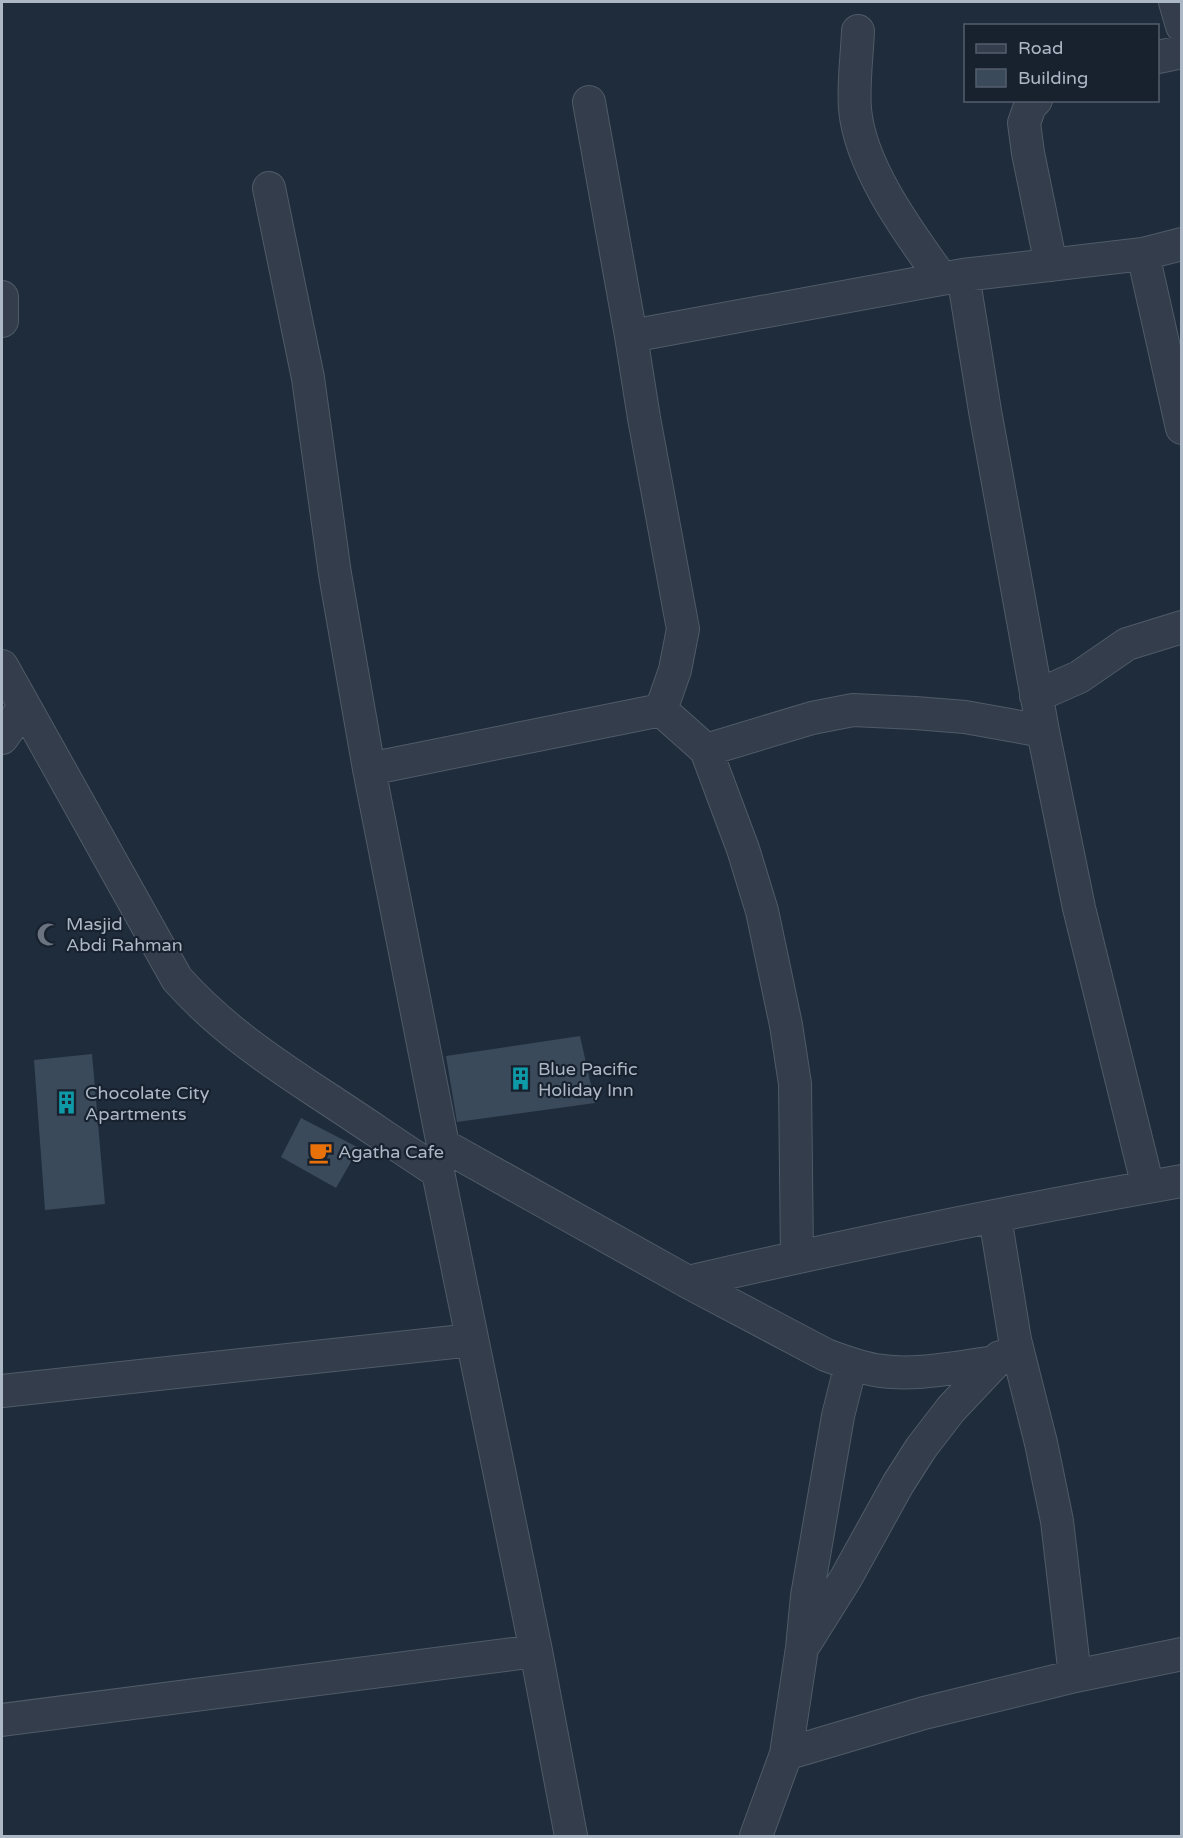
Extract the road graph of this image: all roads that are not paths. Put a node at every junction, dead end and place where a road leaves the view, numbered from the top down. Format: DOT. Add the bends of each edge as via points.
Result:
graph roads {
  1 [pos="1175,2"];
  2 [pos="1182,26"];
  3 [pos="858,31"];
  4 [pos="1182,52"];
  5 [pos="1159,57"];
  6 [pos="589,102"];
  7 [pos="1034,102"];
  8 [pos="269,188"];
  9 [pos="1182,244"];
  10 [pos="1143,254"];
  11 [pos="1051,265"];
  12 [pos="953,277"];
  13 [pos="2,297"];
  14 [pos="2,321"];
  15 [pos="631,336"];
  16 [pos="1182,428"];
  17 [pos="1182,627"];
  18 [pos="2,666"];
  19 [pos="1036,696"];
  20 [pos="24,707"];
  21 [pos="661,710"];
  22 [pos="1043,731"];
  23 [pos="2,738"];
  24 [pos="706,750"];
  25 [pos="369,769"];
  26 [pos="440,1159"];
  27 [pos="1182,1181"];
  28 [pos="1148,1186"];
  29 [pos="995,1217"];
  30 [pos="797,1257"];
  31 [pos="688,1282"];
  32 [pos="472,1340"];
  33 [pos="1005,1351"];
  34 [pos="852,1364"];
  35 [pos="2,1391"];
  36 [pos="802,1648"];
  37 [pos="536,1651"];
  38 [pos="1182,1654"];
  39 [pos="1075,1676"];
  40 [pos="2,1720"];
  41 [pos="786,1754"];
  42 [pos="571,1836"];
  43 [pos="756,1836"];
  1 -- 2 [label="street"];
  3 -- 12 [label="street" via="855,109 863,147 910,236"];
  4 -- 5 [label="street"];
  6 -- 15 [label="street"];
  7 -- 11 [label="street" via="1024,123"];
  8 -- 25 [label="street" via="308,378 335,574"];
  9 -- 10 [label="street"];
  10 -- 11 [label="street"];
  10 -- 16 [label="street"];
  11 -- 12 [label="street"];
  12 -- 15 [label="street"];
  12 -- 19 [label="street" via="985,411"];
  13 -- 14 [label="street"];
  15 -- 21 [label="street" via="683,629 675,670"];
  17 -- 19 [label="street" via="1127,644 1079,677"];
  18 -- 20 [label="street"];
  19 -- 22 [label="street"];
  20 -- 23 [label="street"];
  20 -- 26 [label="street" via="171,969 201,1006 275,1064"];
  21 -- 24 [label="street"];
  21 -- 25 [label="street"];
  22 -- 24 [label="street" via="965,717 853,710 812,718"];
  22 -- 28 [label="street" via="1079,908"];
  24 -- 30 [label="street" via="762,911 786,1025 795,1084"];
  25 -- 26 [label="street"];
  26 -- 31 [label="street"];
  26 -- 32 [label="street"];
  27 -- 28 [label="street"];
  28 -- 29 [label="street"];
  29 -- 30 [label="street"];
  29 -- 33 [label="street"];
  30 -- 31 [label="street"];
  31 -- 34 [label="street" via="826,1355"];
  32 -- 35 [label="street"];
  32 -- 37 [label="street"];
  33 -- 34 [label="street" via="922,1372 874,1370"];
  33 -- 36 [label="street" via="921,1448"];
  33 -- 39 [label="street" via="1041,1443 1057,1521"];
  34 -- 36 [label="street" via="838,1416 816,1540"];
  36 -- 41 [label="street"];
  37 -- 40 [label="street"];
  37 -- 42 [label="street"];
  38 -- 39 [label="street"];
  39 -- 41 [label="street" via="924,1713"];
  41 -- 43 [label="street"];
}
